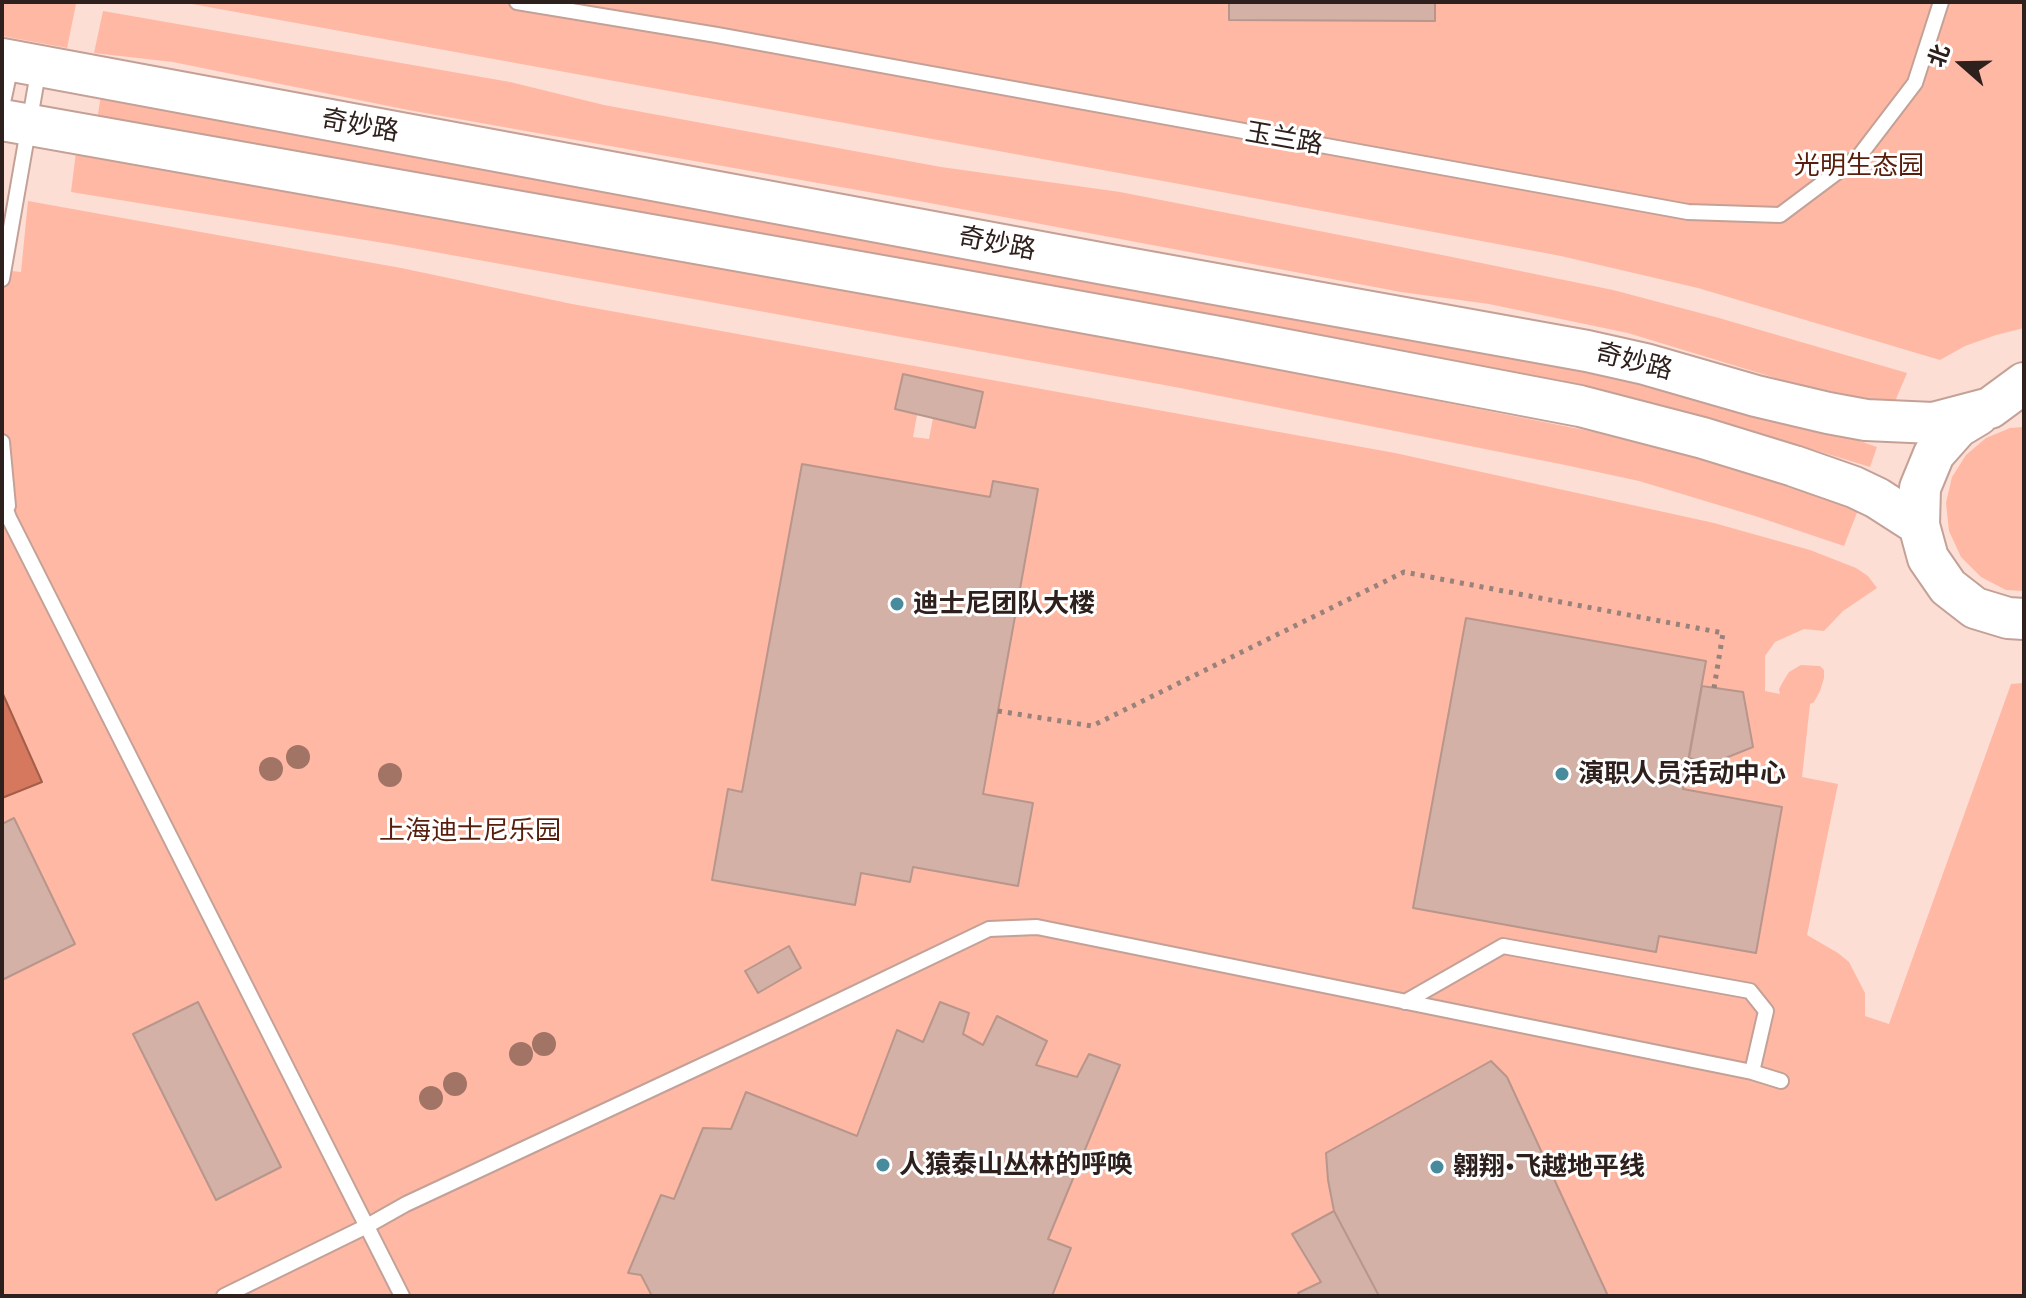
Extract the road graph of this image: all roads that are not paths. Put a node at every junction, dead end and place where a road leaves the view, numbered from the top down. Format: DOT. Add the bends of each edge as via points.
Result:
graph roads {
  1 [pos="517,2"];
  2 [pos="1941,2"];
  3 [pos="18,62"];
  4 [pos="11,117"];
  5 [pos="2,279"];
  6 [pos="2024,383"];
  7 [pos="2007,405"];
  8 [pos="2,442"];
  9 [pos="2,499"];
  10 [pos="9,518"];
  11 [pos="1919,525"];
  12 [pos="2024,619"];
  13 [pos="1405,1002"];
  14 [pos="1752,1072"];
  15 [pos="1781,1081"];
  16 [pos="367,1226"];
  17 [pos="224,1296"];
  18 [pos="402,1296"];
  1 -- 2 [label="lane, 玉兰路" via="1688,212 1780,215 1860,155 1915,83"];
  3 -- 4 [label="lane"];
  3 -- 4 [label="lane"];
  3 -- 7 [label="street, 奇妙路" via="1587,351 1866,420 1933,423"];
  4 -- 5 [label="lane"];
  4 -- 11 [label="street, 奇妙路" via="1580,406 1703,438 1854,487"];
  6 -- 7 [label="street"];
  7 -- 11 [label="street" via="1958,427 1934,454 1920,488"];
  8 -- 10 [label="lane"];
  9 -- 10 [label="lane"];
  10 -- 16 [label="lane"];
  11 -- 12 [label="street" via="1928,558 1948,587 1975,608"];
  13 -- 14 [label="lane"];
  13 -- 14 [label="lane" via="1503,946 1750,991 1766,1011"];
  13 -- 16 [label="lane" via="1037,927 989,929"];
  14 -- 15 [label="lane"];
  16 -- 17 [label="lane"];
  16 -- 18 [label="lane"];
}
